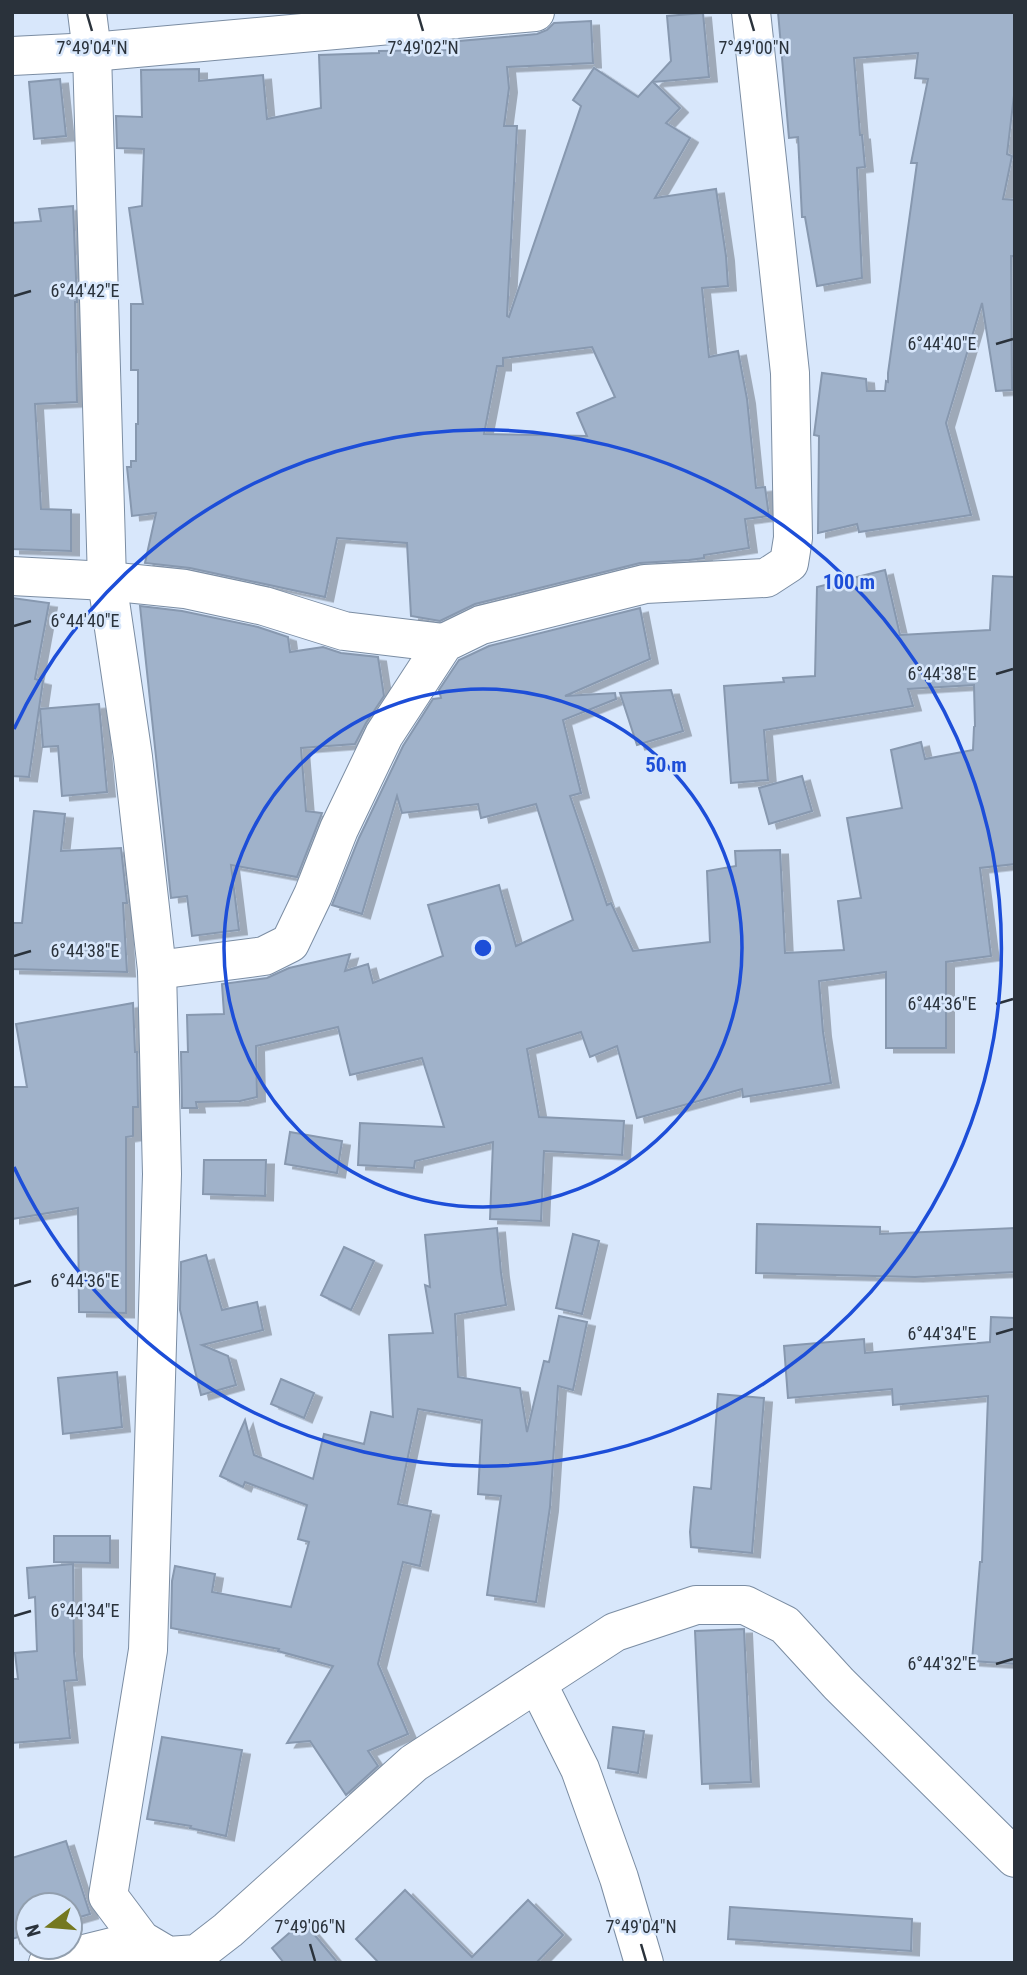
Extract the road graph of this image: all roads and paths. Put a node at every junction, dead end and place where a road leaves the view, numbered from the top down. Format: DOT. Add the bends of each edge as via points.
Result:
graph roads {
  1 [pos="87,12"];
  2 [pos="536,12"];
  3 [pos="751,12"];
  4 [pos="92,52"];
  5 [pos="12,56"];
  6 [pos="12,576"];
  7 [pos="107,581"];
  8 [pos="444,643"];
  9 [pos="158,970"];
  10 [pos="537,1683"];
  11 [pos="1015,1858"];
  12 [pos="138,1952"];
  13 [pos="48,1963"];
  14 [pos="644,1963"];
  1 -- 4 [label="street"];
  2 -- 4 [label="street"];
  3 -- 8 [label="street" via="790,373 793,538 789,563 766,578 645,584 481,625"];
  4 -- 5 [label="street"];
  4 -- 7 [label="street"];
  6 -- 7 [label="street"];
  7 -- 8 [label="street" via="185,589 264,606 344,631"];
  7 -- 9 [label="street" via="134,757"];
  8 -- 9 [label="street" via="384,735 290,943 264,956"];
  9 -- 12 [label="street" via="162,1174 148,1650 108,1896"];
  10 -- 11 [label="street" via="615,1632 696,1605 745,1605 785,1625"];
  10 -- 12 [label="street" via="414,1763 197,1954"];
  10 -- 14 [label="street" via="580,1769"];
  12 -- 13 [label="street"];
}
